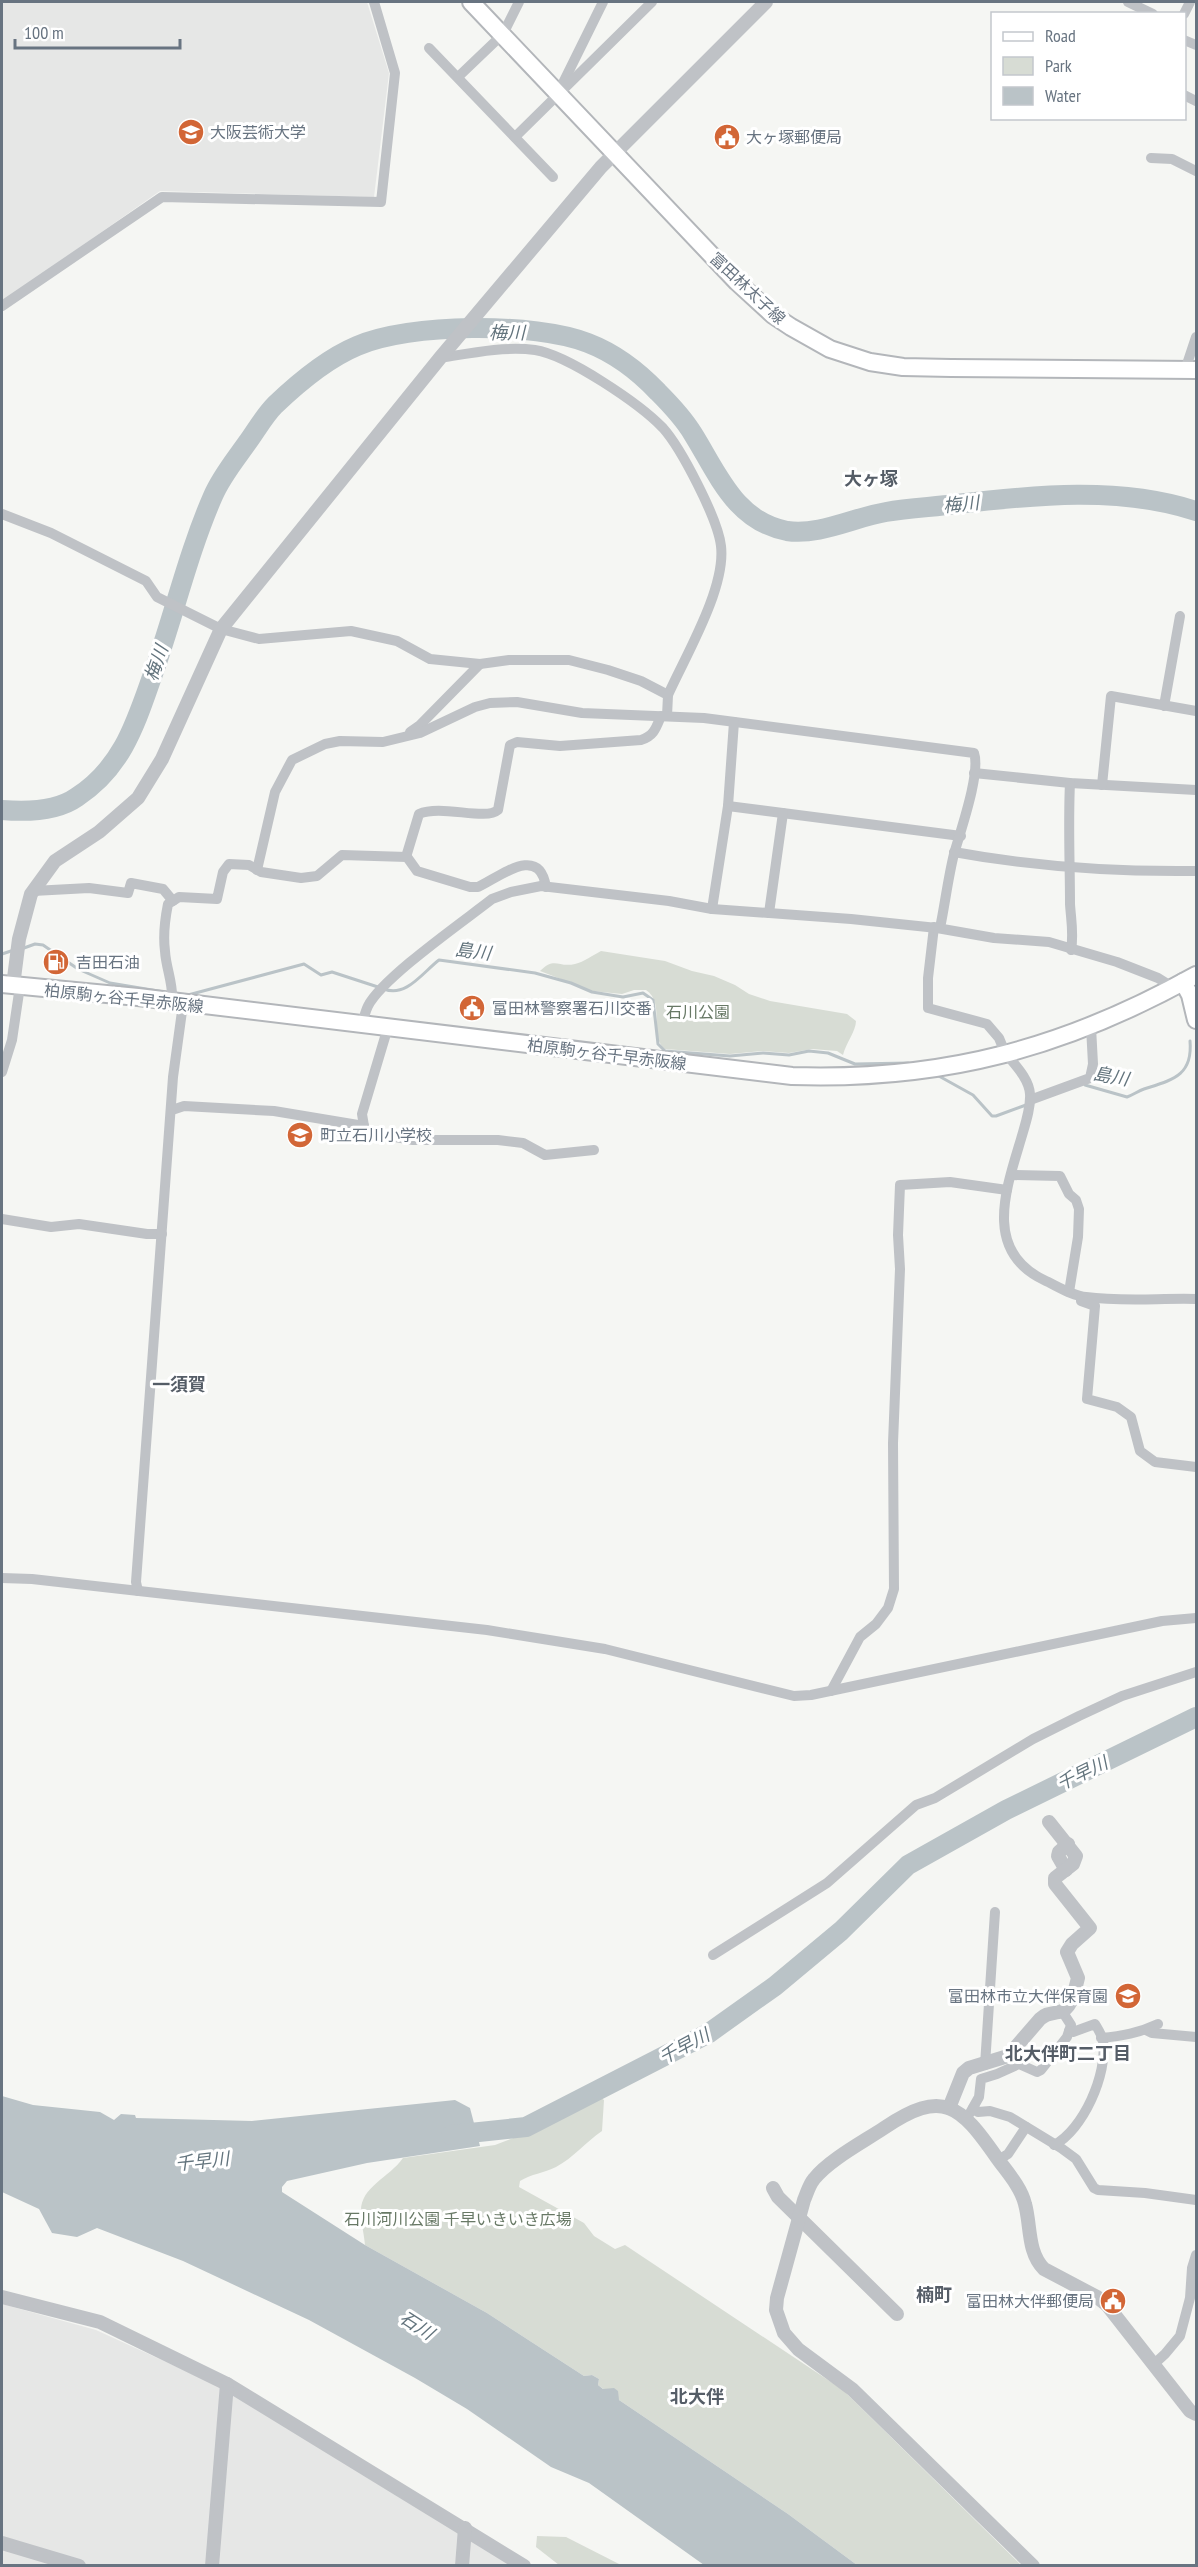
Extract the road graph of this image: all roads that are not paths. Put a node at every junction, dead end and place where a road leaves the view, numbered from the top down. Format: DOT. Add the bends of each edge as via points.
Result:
graph roads {
  1 [pos="374,2"];
  2 [pos="471,2"];
  3 [pos="519,2"];
  4 [pos="603,2"];
  5 [pos="652,2"];
  6 [pos="766,2"];
  7 [pos="1128,2"];
  8 [pos="1149,12"];
  9 [pos="503,34"];
  10 [pos="429,48"];
  11 [pos="458,77"];
  12 [pos="558,92"];
  13 [pos="515,137"];
  14 [pos="613,154"];
  15 [pos="1152,158"];
  16 [pos="1197,171"];
  17 [pos="553,177"];
  18 [pos="2,306"];
  19 [pos="1197,337"];
  20 [pos="440,358"];
  21 [pos="1191,370"];
  22 [pos="2,514"];
  23 [pos="1180,616"];
  24 [pos="221,629"];
  25 [pos="480,664"];
  26 [pos="668,695"];
  27 [pos="1164,706"];
  28 [pos="1197,711"];
  29 [pos="664,716"];
  30 [pos="734,722"];
  31 [pos="399,738"];
  32 [pos="974,773"];
  33 [pos="1070,783"];
  34 [pos="1102,785"];
  35 [pos="1197,790"];
  36 [pos="728,806"];
  37 [pos="783,813"];
  38 [pos="961,836"];
  39 [pos="954,852"];
  40 [pos="406,857"];
  41 [pos="1071,868"];
  42 [pos="257,870"];
  43 [pos="1197,871"];
  44 [pos="546,887"];
  45 [pos="33,891"];
  46 [pos="174,901"];
  47 [pos="712,909"];
  48 [pos="769,913"];
  49 [pos="937,928"];
  50 [pos="1071,950"];
  51 [pos="1184,981"];
  52 [pos="12,985"];
  53 [pos="177,1004"];
  54 [pos="1197,1020"];
  55 [pos="362,1024"];
  56 [pos="388,1027"];
  57 [pos="1091,1027"];
  58 [pos="1006,1055"];
  59 [pos="2,1072"];
  60 [pos="1030,1100"];
  61 [pos="172,1110"];
  62 [pos="364,1126"];
  63 [pos="594,1150"];
  64 [pos="1011,1175"];
  65 [pos="1007,1190"];
  66 [pos="2,1220"];
  67 [pos="162,1234"];
  68 [pos="1069,1292"];
  69 [pos="1197,1299"];
  70 [pos="1197,1467"];
  71 [pos="2,1578"];
  72 [pos="138,1591"];
  73 [pos="1197,1618"];
  74 [pos="1197,1672"];
  75 [pos="831,1691"];
  76 [pos="1049,1822"];
  77 [pos="995,1912"];
  78 [pos="713,1955"];
  79 [pos="1062,2011"];
  80 [pos="1158,2024"];
  81 [pos="1146,2030"];
  82 [pos="1069,2031"];
  83 [pos="1197,2037"];
  84 [pos="1101,2038"];
  85 [pos="984,2065"];
  86 [pos="949,2108"];
  87 [pos="970,2113"];
  88 [pos="1026,2127"];
  89 [pos="1054,2145"];
  90 [pos="998,2160"];
  91 [pos="773,2188"];
  92 [pos="1197,2200"];
  93 [pos="799,2218"];
  94 [pos="1197,2255"];
  95 [pos="2,2296"];
  96 [pos="897,2313"];
  97 [pos="1154,2364"];
  98 [pos="227,2384"];
  99 [pos="1197,2414"];
  100 [pos="465,2528"];
  101 [pos="2,2543"];
  102 [pos="80,2565"];
  103 [pos="212,2565"];
  104 [pos="462,2565"];
  105 [pos="524,2565"];
  106 [pos="1033,2565"];
  1 -- 18 [label="street" via="395,73 381,202 162,197"];
  2 -- 9 [label="main road, 富田林太子線"];
  3 -- 9 [label="street"];
  4 -- 12 [label="street"];
  5 -- 12 [label="street"];
  6 -- 14 [label="street"];
  7 -- 8 [label="street"];
  9 -- 11 [label="street"];
  9 -- 12 [label="main road, 富田林太子線"];
  10 -- 11 [label="street"];
  11 -- 13 [label="street"];
  12 -- 13 [label="street"];
  12 -- 14 [label="main road, 富田林太子線"];
  13 -- 17 [label="street"];
  14 -- 20 [label="street"];
  14 -- 21 [label="main road, 富田林太子線" via="773,315 840,352 903,367"];
  15 -- 16 [label="street" via="1172,159"];
  19 -- 21 [label="street"];
  20 -- 24 [label="street"];
  20 -- 26 [label="street" via="492,350 537,350 587,371 610,386 662,427 678,447 711,512 721,545 720,571 710,603"];
  22 -- 24 [label="street" via="51,533 146,580 156,597"];
  23 -- 27 [label="street"];
  24 -- 25 [label="street" via="259,639 351,631 396,641 430,658"];
  24 -- 45 [label="street" via="162,759 138,798 99,832 55,861"];
  25 -- 26 [label="street" via="569,660 630,677"];
  25 -- 31 [label="street" via="420,725"];
  26 -- 29 [label="street"];
  27 -- 28 [label="street"];
  27 -- 34 [label="street" via="1111,696"];
  29 -- 30 [label="street"];
  29 -- 31 [label="street" via="582,713 501,702 475,707 420,733"];
  29 -- 40 [label="street" via="654,733 641,740 510,745 498,810 486,815 447,810 419,814"];
  30 -- 32 [label="street" via="974,753"];
  30 -- 36 [label="street"];
  31 -- 42 [label="street" via="325,744 292,760 275,792"];
  32 -- 33 [label="street"];
  32 -- 38 [label="street"];
  33 -- 34 [label="street"];
  33 -- 41 [label="street"];
  34 -- 35 [label="street"];
  36 -- 37 [label="street"];
  36 -- 47 [label="street"];
  37 -- 38 [label="street"];
  37 -- 48 [label="street"];
  38 -- 39 [label="street"];
  39 -- 41 [label="street"];
  39 -- 49 [label="street"];
  40 -- 42 [label="street" via="342,855 317,876 301,878"];
  40 -- 44 [label="street" via="417,871 470,887 478,887 526,864 535,865 542,872"];
  41 -- 43 [label="street"];
  41 -- 50 [label="street"];
  42 -- 46 [label="street" via="249,865 229,864 223,872 217,899 178,897"];
  44 -- 47 [label="street"];
  44 -- 55 [label="street" via="492,899 383,988 368,1005"];
  45 -- 46 [label="street" via="89,888 128,893 131,883 164,889"];
  45 -- 52 [label="street" via="23,916"];
  46 -- 53 [label="street" via="168,904 165,916 164,951"];
  47 -- 48 [label="street"];
  48 -- 49 [label="street"];
  49 -- 50 [label="street" via="1049,942"];
  49 -- 58 [label="street" via="928,978 928,1008 987,1024"];
  50 -- 51 [label="street" via="1158,978"];
  51 -- 54 [label="main road"];
  51 -- 57 [label="main road, 柏原駒ヶ谷千早赤阪線"];
  52 -- 53 [label="main road, 柏原駒ヶ谷千早赤阪線"];
  52 -- 59 [label="street" via="12,1040"];
  53 -- 55 [label="main road, 柏原駒ヶ谷千早赤阪線"];
  53 -- 61 [label="street"];
  55 -- 56 [label="main road, 柏原駒ヶ谷千早赤阪線"];
  56 -- 58 [label="main road, 柏原駒ヶ谷千早赤阪線" via="798,1076 929,1071"];
  56 -- 62 [label="street" via="362,1114"];
  57 -- 58 [label="main road, 柏原駒ヶ谷千早赤阪線"];
  57 -- 60 [label="street" via="1090,1078"];
  58 -- 60 [label="street" via="1029,1086"];
  60 -- 64 [label="street"];
  61 -- 62 [label="street" via="184,1106 274,1111"];
  61 -- 67 [label="street"];
  62 -- 63 [label="street" via="365,1132 413,1140 523,1143 545,1155"];
  64 -- 65 [label="street"];
  64 -- 68 [label="street" via="1060,1176 1076,1200 1078,1237"];
  65 -- 68 [label="street" via="1004,1222 1007,1243 1017,1261 1030,1274"];
  65 -- 75 [label="street" via="950,1182 900,1185 893,1443 894,1589 888,1608 860,1637"];
  66 -- 67 [label="street"];
  67 -- 72 [label="street"];
  68 -- 69 [label="street" via="1084,1297"];
  68 -- 70 [label="street" via="1070,1297 1095,1306 1088,1399 1118,1407 1131,1417 1140,1451 1155,1462"];
  71 -- 72 [label="street"];
  72 -- 75 [label="street" via="487,1630 605,1649 794,1696"];
  73 -- 75 [label="street" via="1151,1624"];
  74 -- 78 [label="street" via="1122,1696 1079,1716 916,1805 827,1883"];
  76 -- 79 [label="street" via="1076,1856 1073,1864 1055,1878 1055,1884 1090,1929 1067,1952 1078,1978 1070,2004"];
  77 -- 85 [label="street"];
  79 -- 82 [label="street" via="1071,2025"];
  79 -- 85 [label="street" via="1046,2014 1008,2056"];
  80 -- 81 [label="street"];
  81 -- 83 [label="street"];
  81 -- 84 [label="street"];
  82 -- 84 [label="street" via="1095,2024"];
  82 -- 87 [label="street" via="1036,2073 1019,2064 981,2079 979,2097"];
  84 -- 89 [label="street" via="1095,2093 1063,2140"];
  85 -- 86 [label="street" via="963,2073"];
  86 -- 87 [label="street"];
  86 -- 93 [label="street" via="915,2109 829,2166 814,2179"];
  87 -- 88 [label="street" via="1002,2114"];
  87 -- 90 [label="street"];
  88 -- 89 [label="street"];
  88 -- 90 [label="street" via="1008,2154"];
  89 -- 92 [label="street" via="1076,2159 1098,2190"];
  90 -- 97 [label="street" via="1024,2200 1038,2263 1107,2305"];
  91 -- 93 [label="street"];
  93 -- 96 [label="street"];
  93 -- 106 [label="street" via="777,2298 784,2333 798,2349 852,2389"];
  94 -- 97 [label="street" via="1180,2336"];
  95 -- 98 [label="street" via="100,2322"];
  97 -- 99 [label="street" via="1190,2411"];
  98 -- 100 [label="street"];
  98 -- 103 [label="street"];
  100 -- 104 [label="street"];
  100 -- 105 [label="street"];
  101 -- 102 [label="street"];
}
